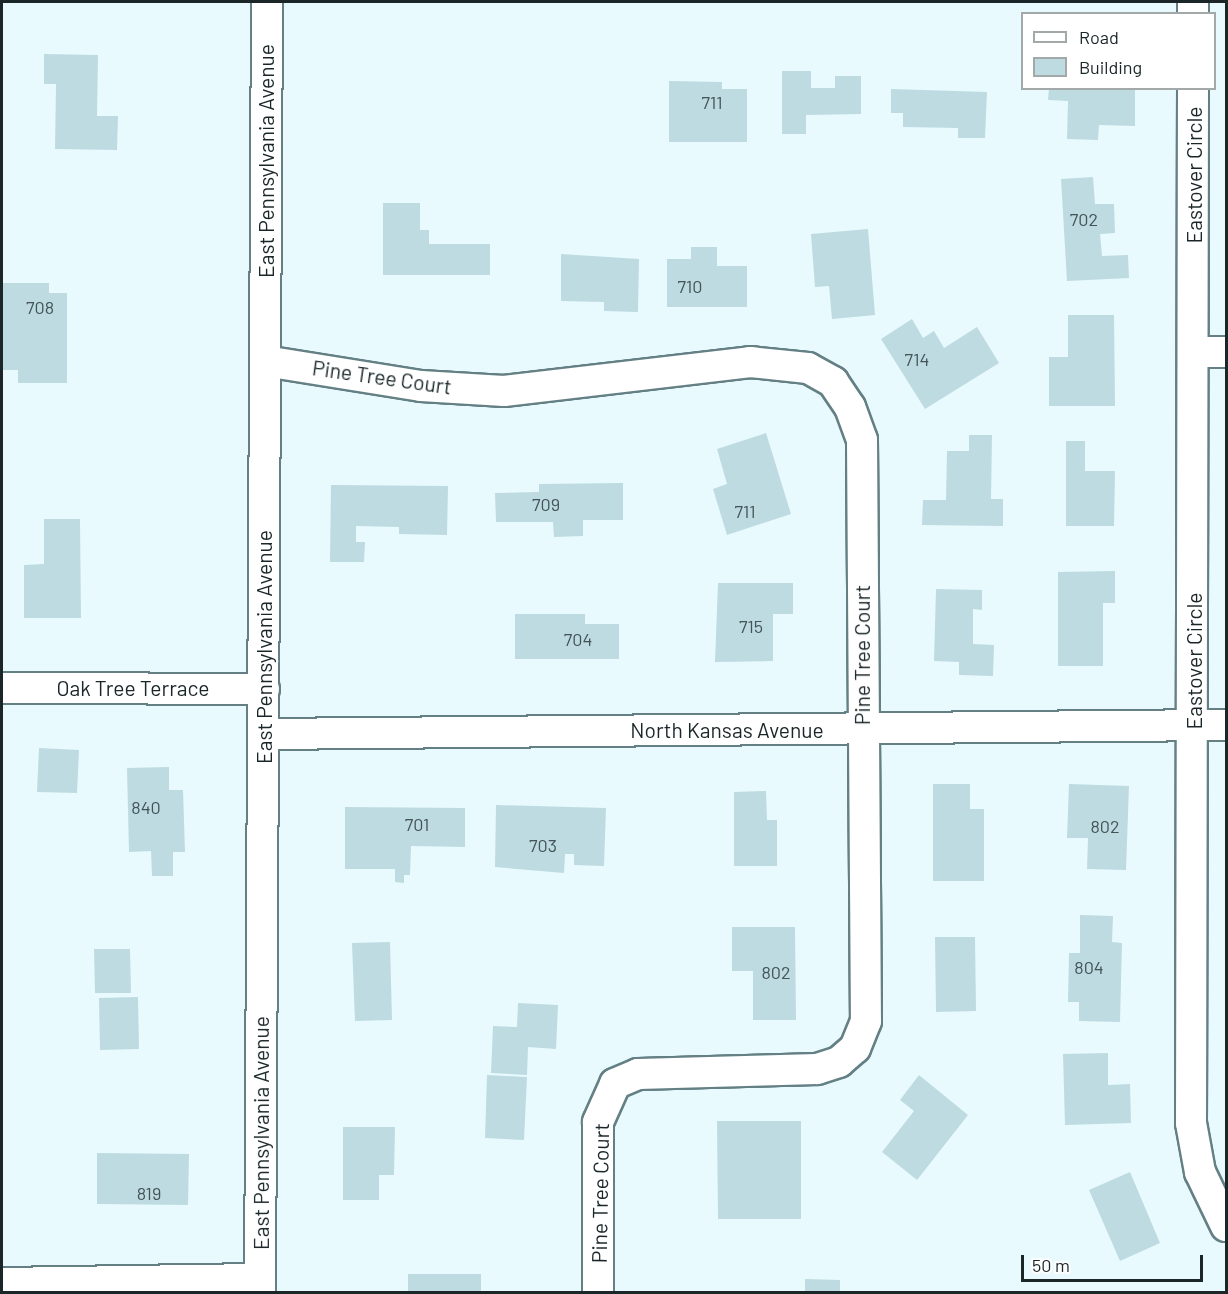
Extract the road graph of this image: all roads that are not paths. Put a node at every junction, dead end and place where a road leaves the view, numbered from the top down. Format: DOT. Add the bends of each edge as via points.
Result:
graph roads {
  1 [pos="267,2"];
  2 [pos="1193,90"];
  3 [pos="1194,352"];
  4 [pos="1227,352"];
  5 [pos="265,361"];
  6 [pos="2,688"];
  7 [pos="264,689"];
  8 [pos="1194,725"];
  9 [pos="1227,725"];
  10 [pos="861,729"];
  11 [pos="264,734"];
  12 [pos="1227,1226"];
  13 [pos="2,1283"];
  14 [pos="260,1286"];
  15 [pos="598,1293"];
  1 -- 5 [label="street, East Pennsylvania Avenue"];
  2 -- 3 [label="street, Eastover Circle"];
  3 -- 4 [label="street"];
  3 -- 8 [label="street, Eastover Circle"];
  5 -- 7 [label="street, East Pennsylvania Avenue"];
  5 -- 10 [label="street, Pine Tree Court" via="421,386 504,391 750,362 808,368 833,382 850,407 862,440"];
  6 -- 7 [label="street, Oak Tree Terrace"];
  7 -- 11 [label="street, East Pennsylvania Avenue"];
  8 -- 9 [label="street, North Kansas Avenue"];
  8 -- 10 [label="street, North Kansas Avenue"];
  8 -- 12 [label="street, Eastover Circle" via="1191,1123 1200,1172"];
  10 -- 11 [label="street, North Kansas Avenue"];
  10 -- 15 [label="street, Pine Tree Court" via="866,1022 855,1048 839,1062 817,1069 638,1074 615,1084 598,1122"];
  11 -- 14 [label="street, East Pennsylvania Avenue"];
  13 -- 14 [label="street"];
}
